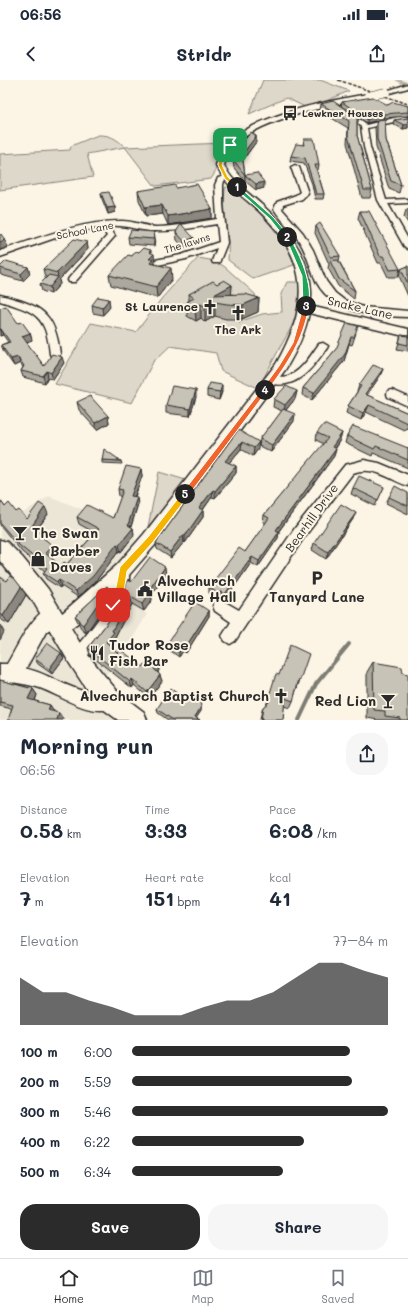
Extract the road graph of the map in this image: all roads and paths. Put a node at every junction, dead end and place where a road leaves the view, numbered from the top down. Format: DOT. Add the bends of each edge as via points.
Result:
graph roads {
  1 [pos="407,87"];
  2 [pos="331,103"];
  3 [pos="408,119"];
  4 [pos="364,127"];
  5 [pos="295,167"];
  6 [pos="226,178"];
  7 [pos="408,201"];
  8 [pos="384,202"];
  9 [pos="220,221"];
  10 [pos="288,222"];
  11 [pos="278,224"];
  12 [pos="104,225"];
  13 [pos="223,243"];
  14 [pos="408,246"];
  15 [pos="0,254"];
  16 [pos="216,261"];
  17 [pos="158,262"];
  18 [pos="72,280"];
  19 [pos="0,298"];
  20 [pos="306,309"];
  21 [pos="408,314"];
  22 [pos="408,333"];
  23 [pos="324,346"];
  24 [pos="56,354"];
  25 [pos="272,380"];
  26 [pos="392,394"];
  27 [pos="408,402"];
  28 [pos="408,481"];
  29 [pos="0,548"];
  30 [pos="123,570"];
  31 [pos="220,606"];
  32 [pos="240,620"];
  33 [pos="55,621"];
  34 [pos="230,636"];
  35 [pos="77,657"];
  36 [pos="6,673"];
  37 [pos="111,701"];
  38 [pos="136,720"];
  1 -- 2 [label="street, bridge"];
  2 -- 4 [label="street" via="362,123"];
  2 -- 6 [label="street" via="297,111 239,138 227,148 220,159"];
  3 -- 4 [label="street"];
  4 -- 8 [label="street" via="367,147"];
  5 -- 10 [label="street" via="304,193 279,205 278,209"];
  6 -- 9 [label="street" via="221,180 219,185"];
  6 -- 11 [label="street"];
  7 -- 8 [label="street"];
  8 -- 14 [label="street"];
  9 -- 12 [label="street, School Lane" via="160,229 123,223"];
  9 -- 13 [label="street"];
  10 -- 11 [label="street"];
  10 -- 21 [label="street" via="306,245 324,286 336,298 366,311"];
  11 -- 20 [label="street" via="301,265 306,284"];
  12 -- 15 [label="street, School Lane" via="36,240"];
  12 -- 18 [label="street" via="111,236"];
  13 -- 16 [label="street"];
  13 -- 17 [label="street, The lawns" via="183,257"];
  19 -- 24 [label="street" via="29,307 46,321 51,330"];
  20 -- 22 [label="street, Snake Lane"];
  20 -- 25 [label="street" via="296,343"];
  23 -- 25 [label="street" via="295,379"];
  25 -- 30 [label="street" via="154,534"];
  26 -- 27 [label="street"];
  28 -- 32 [label="street, Bearhill Drive" via="374,466 361,465 349,469 300,532"];
  29 -- 33 [label="main road" via="16,563 41,596"];
  30 -- 33 [label="street" via="73,616"];
  30 -- 35 [label="street" via="119,592 113,605 99,630"];
  31 -- 32 [label="street"];
  32 -- 34 [label="street, Bearhill Drive"];
  33 -- 35 [label="main road"];
  33 -- 36 [label="street" via="40,626"];
  35 -- 37 [label="main road"];
  36 -- 37 [label="street" via="29,676 79,698 104,703"];
  37 -- 38 [label="main road"];
}
